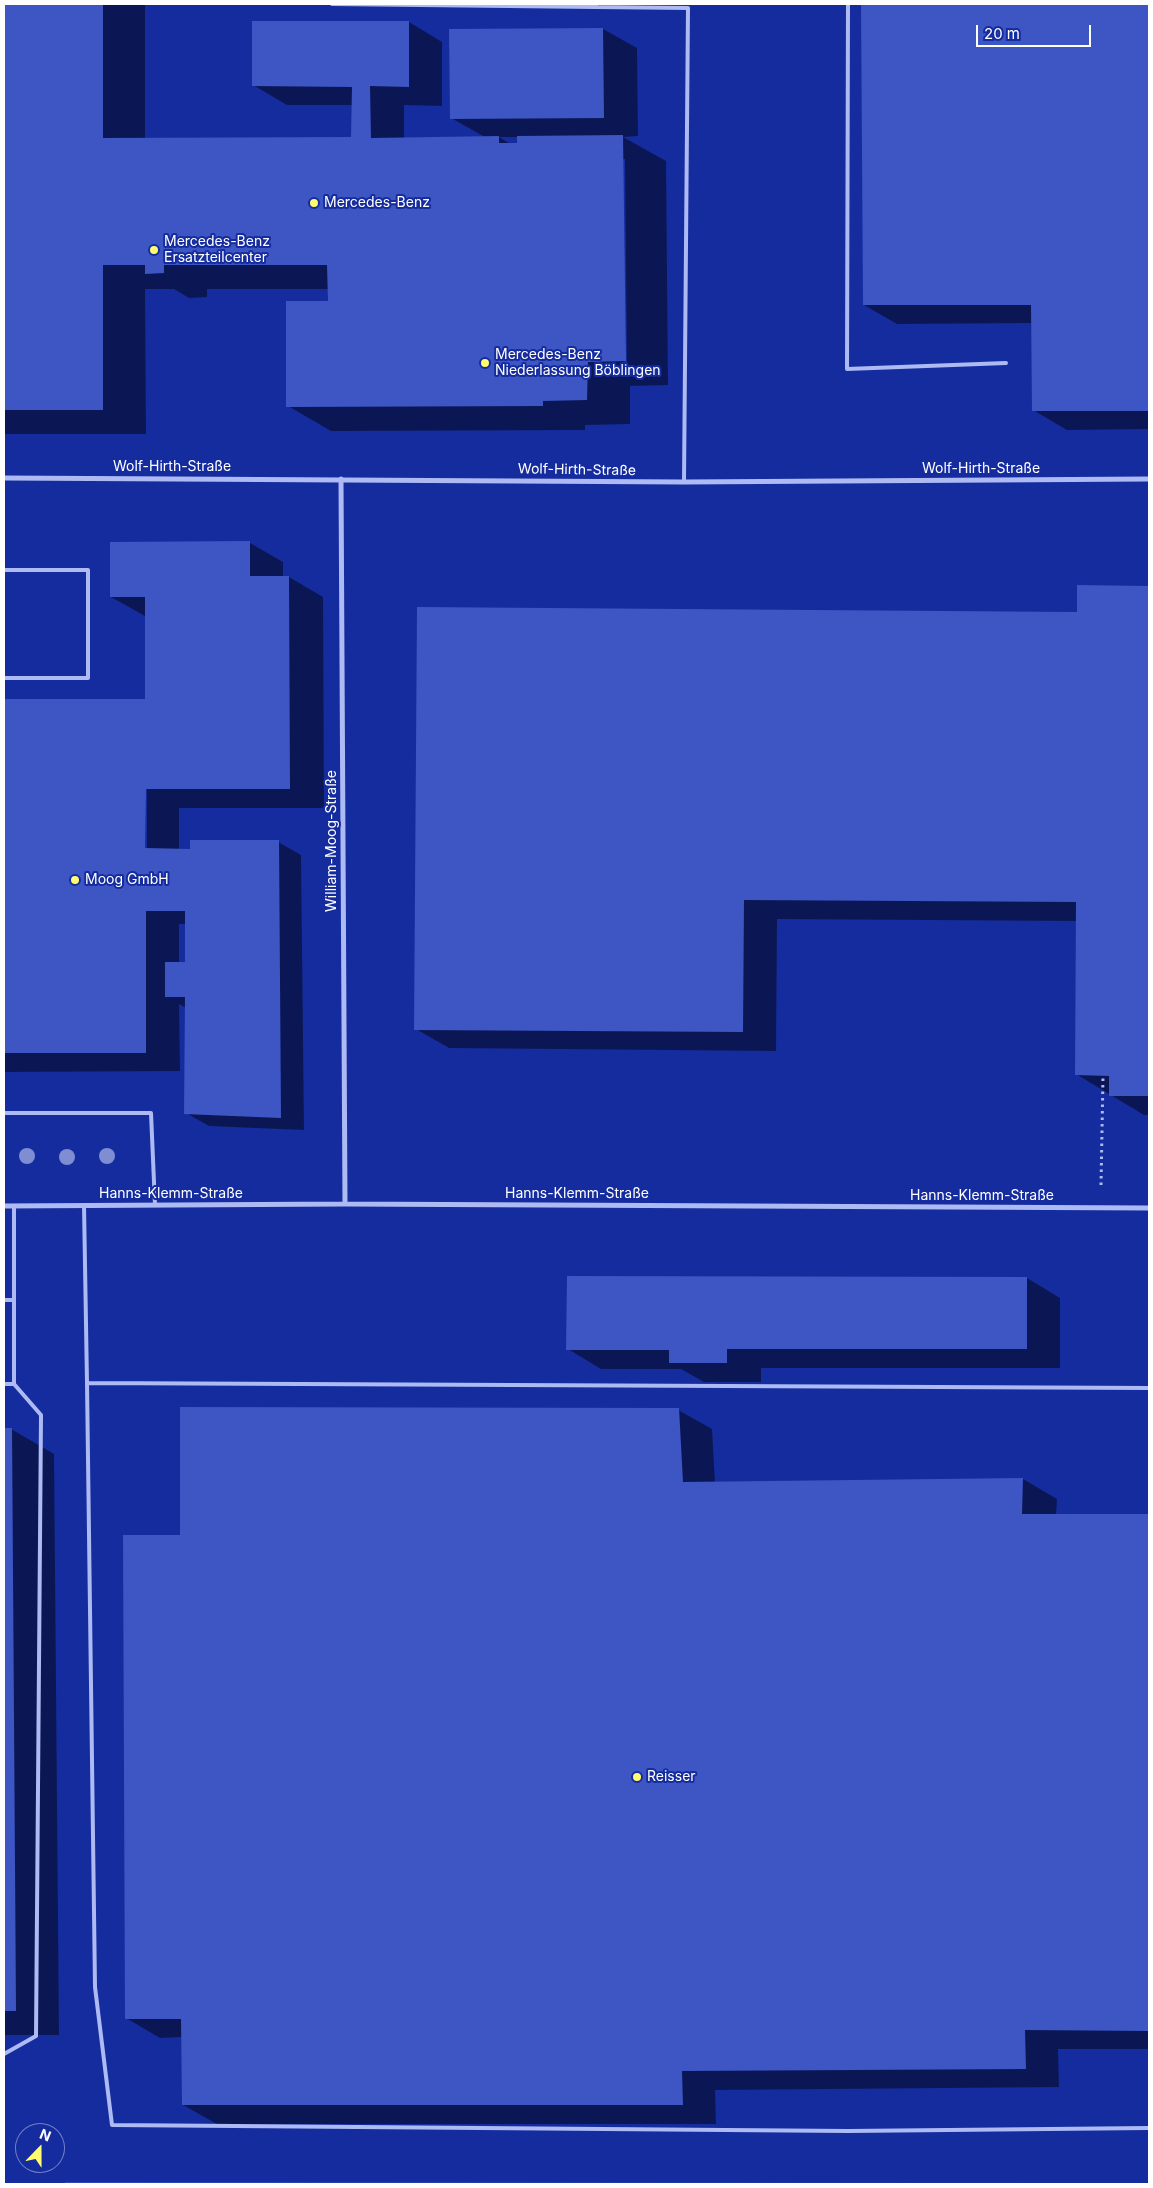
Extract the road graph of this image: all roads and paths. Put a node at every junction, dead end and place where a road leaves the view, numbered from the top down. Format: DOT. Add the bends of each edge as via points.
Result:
graph roads {
  1 [pos="332,4"];
  2 [pos="848,4"];
  3 [pos="596,6"];
  4 [pos="1006,363"];
  5 [pos="4,478"];
  6 [pos="341,478"];
  7 [pos="1149,478"];
  8 [pos="684,482"];
  9 [pos="4,570"];
  10 [pos="4,678"];
  11 [pos="1103,1076"];
  12 [pos="4,1113"];
  13 [pos="345,1204"];
  14 [pos="84,1205"];
  15 [pos="155,1205"];
  16 [pos="4,1206"];
  17 [pos="14,1206"];
  18 [pos="1101,1208"];
  19 [pos="1149,1208"];
  20 [pos="4,1300"];
  21 [pos="14,1300"];
  22 [pos="87,1383"];
  23 [pos="4,1384"];
  24 [pos="14,1384"];
  25 [pos="1149,1388"];
  26 [pos="4,2054"];
  27 [pos="1149,2128"];
  1 -- 3 [label="lane"];
  2 -- 4 [label="lane" via="847,369"];
  3 -- 8 [label="lane" via="688,8"];
  5 -- 6 [label="street, Wolf-Hirth-Straße"];
  6 -- 8 [label="street, Wolf-Hirth-Straße"];
  6 -- 13 [label="street, William-Moog-Straße"];
  7 -- 8 [label="street, Wolf-Hirth-Straße"];
  9 -- 10 [label="lane" via="88,570 88,678"];
  11 -- 18 [label="path"];
  12 -- 15 [label="lane" via="151,1113"];
  13 -- 15 [label="street, Hanns-Klemm-Straße"];
  13 -- 18 [label="street, Hanns-Klemm-Straße"];
  14 -- 15 [label="street, Hanns-Klemm-Straße"];
  14 -- 17 [label="street, Hanns-Klemm-Straße"];
  14 -- 22 [label="lane"];
  16 -- 17 [label="street, Hanns-Klemm-Straße"];
  17 -- 21 [label="lane"];
  18 -- 19 [label="street, Hanns-Klemm-Straße"];
  20 -- 21 [label="lane"];
  21 -- 24 [label="lane"];
  22 -- 25 [label="lane"];
  22 -- 27 [label="lane" via="95,1987 112,2125 848,2131"];
  23 -- 24 [label="lane"];
  24 -- 26 [label="lane" via="41,1414 36,2036"];
}
